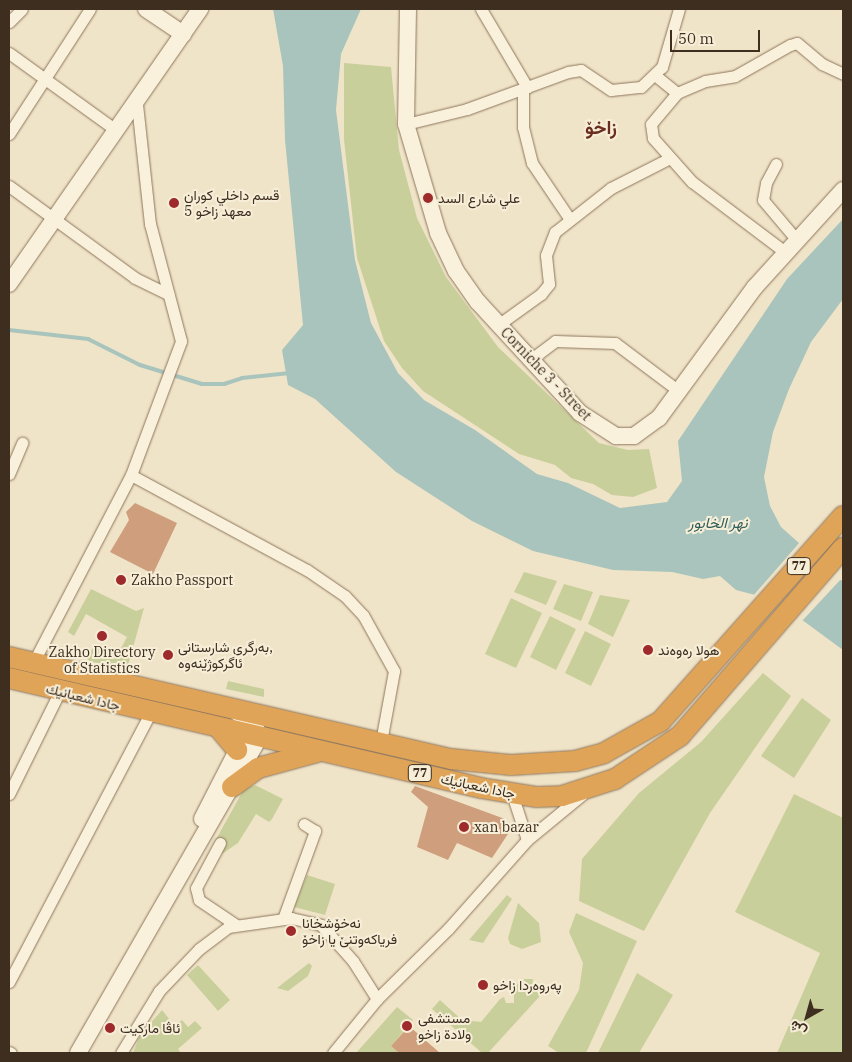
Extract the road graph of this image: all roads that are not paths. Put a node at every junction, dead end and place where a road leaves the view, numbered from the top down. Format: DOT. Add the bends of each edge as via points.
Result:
graph roads {
  1 [pos="22,9"];
  2 [pos="90,9"];
  3 [pos="146,9"];
  4 [pos="200,9"];
  5 [pos="408,9"];
  6 [pos="481,9"];
  7 [pos="679,9"];
  8 [pos="9,22"];
  9 [pos="183,34"];
  10 [pos="9,53"];
  11 [pos="843,74"];
  12 [pos="656,76"];
  13 [pos="45,78"];
  14 [pos="525,88"];
  15 [pos="677,93"];
  16 [pos="137,104"];
  17 [pos="406,124"];
  18 [pos="117,132"];
  19 [pos="9,134"];
  20 [pos="670,158"];
  21 [pos="776,164"];
  22 [pos="9,186"];
  23 [pos="843,190"];
  24 [pos="57,218"];
  25 [pos="570,218"];
  26 [pos="791,246"];
  27 [pos="9,284"];
  28 [pos="168,294"];
  29 [pos="498,325"];
  30 [pos="530,360"];
  31 [pos="679,391"];
  32 [pos="22,443"];
  33 [pos="9,474"];
  34 [pos="131,475"];
  35 [pos="843,516"];
  36 [pos="843,548"];
  37 [pos="9,657"];
  38 [pos="33,664"];
  39 [pos="9,678"];
  40 [pos="60,691"];
  41 [pos="227,706"];
  42 [pos="150,714"];
  43 [pos="276,716"];
  44 [pos="218,727"];
  45 [pos="254,731"];
  46 [pos="381,742"];
  47 [pos="237,750"];
  48 [pos="326,751"];
  49 [pos="232,787"];
  50 [pos="586,791"];
  51 [pos="9,794"];
  52 [pos="512,794"];
  53 [pos="304,824"];
  54 [pos="527,840"];
  55 [pos="220,843"];
  56 [pos="183,867"];
  57 [pos="284,918"];
  58 [pos="236,925"];
  59 [pos="10,975"];
  60 [pos="377,999"];
  61 [pos="78,1053"];
  62 [pos="121,1053"];
  63 [pos="333,1053"];
  1 -- 8 [label="street"];
  2 -- 13 [label="street"];
  3 -- 9 [label="street"];
  4 -- 9 [label="street"];
  5 -- 17 [label="street, Corniche 3 - Street"];
  6 -- 14 [label="street"];
  7 -- 12 [label="street"];
  9 -- 16 [label="street"];
  10 -- 13 [label="street"];
  11 -- 15 [label="street" via="822,64 797,43 735,76 705,81"];
  12 -- 14 [label="street" via="641,87 617,91 580,70"];
  12 -- 15 [label="street"];
  13 -- 18 [label="street"];
  13 -- 19 [label="street"];
  14 -- 17 [label="street"];
  14 -- 25 [label="street" via="523,127 532,163"];
  15 -- 20 [label="street" via="650,130"];
  16 -- 18 [label="street"];
  16 -- 28 [label="street" via="150,224"];
  17 -- 29 [label="street, Corniche 3 - Street" via="438,233 456,271"];
  18 -- 24 [label="street"];
  20 -- 25 [label="street" via="612,188"];
  20 -- 26 [label="street" via="692,182"];
  21 -- 26 [label="street" via="766,183 763,200"];
  22 -- 24 [label="street"];
  23 -- 26 [label="street, Corniche 3 - Street"];
  24 -- 27 [label="street"];
  24 -- 28 [label="street" via="135,278"];
  25 -- 29 [label="street" via="548,243 549,284 541,294"];
  26 -- 31 [label="street, Corniche 3 - Street"];
  28 -- 34 [label="street" via="181,341"];
  29 -- 30 [label="street, Corniche 3 - Street"];
  30 -- 31 [label="street" via="555,341 615,343"];
  30 -- 31 [label="street, Corniche 3 - Street" via="580,413 616,436 634,436 646,431"];
  32 -- 33 [label="street"];
  34 -- 38 [label="street"];
  34 -- 46 [label="street" via="307,570 357,609 394,671"];
  35 -- 46 [label="highway, جادا شعبانيك / 77" via="661,721 604,753 575,761 511,765 451,759"];
  36 -- 50 [label="highway, جادا شعبانيك / 77" via="680,736 643,764"];
  37 -- 38 [label="highway, جادا شعبانيك / 77"];
  38 -- 41 [label="highway, جادا شعبانيك / 77"];
  39 -- 40 [label="highway, جادا شعبانيك / 77"];
  40 -- 42 [label="highway, جادا شعبانيك / 77"];
  40 -- 51 [label="street"];
  41 -- 43 [label="highway, جادا شعبانيك / 77"];
  41 -- 45 [label="street"];
  42 -- 44 [label="highway, جادا شعبانيك / 77"];
  42 -- 59 [label="street"];
  43 -- 45 [label="street"];
  43 -- 46 [label="highway, جادا شعبانيك / 77"];
  44 -- 45 [label="highway, جادا شعبانيك / 77"];
  44 -- 47 [label="highway"];
  45 -- 47 [label="street"];
  45 -- 48 [label="highway, جادا شعبانيك / 77"];
  45 -- 49 [label="street"];
  47 -- 56 [label="street" via="186,850"];
  48 -- 49 [label="highway" via="258,768"];
  48 -- 52 [label="highway, جادا شعبانيك / 77"];
  49 -- 56 [label="street"];
  50 -- 52 [label="highway, جادا شعبانيك / 77" via="545,796"];
  50 -- 54 [label="street"];
  52 -- 54 [label="street"];
  53 -- 57 [label="street" via="315,831"];
  54 -- 60 [label="street" via="448,929"];
  55 -- 58 [label="street" via="196,888 198,900"];
  56 -- 61 [label="street"];
  57 -- 58 [label="street"];
  57 -- 60 [label="street" via="305,919 322,925 353,961"];
  58 -- 62 [label="street" via="214,936 159,991"];
  60 -- 63 [label="street"];
}
